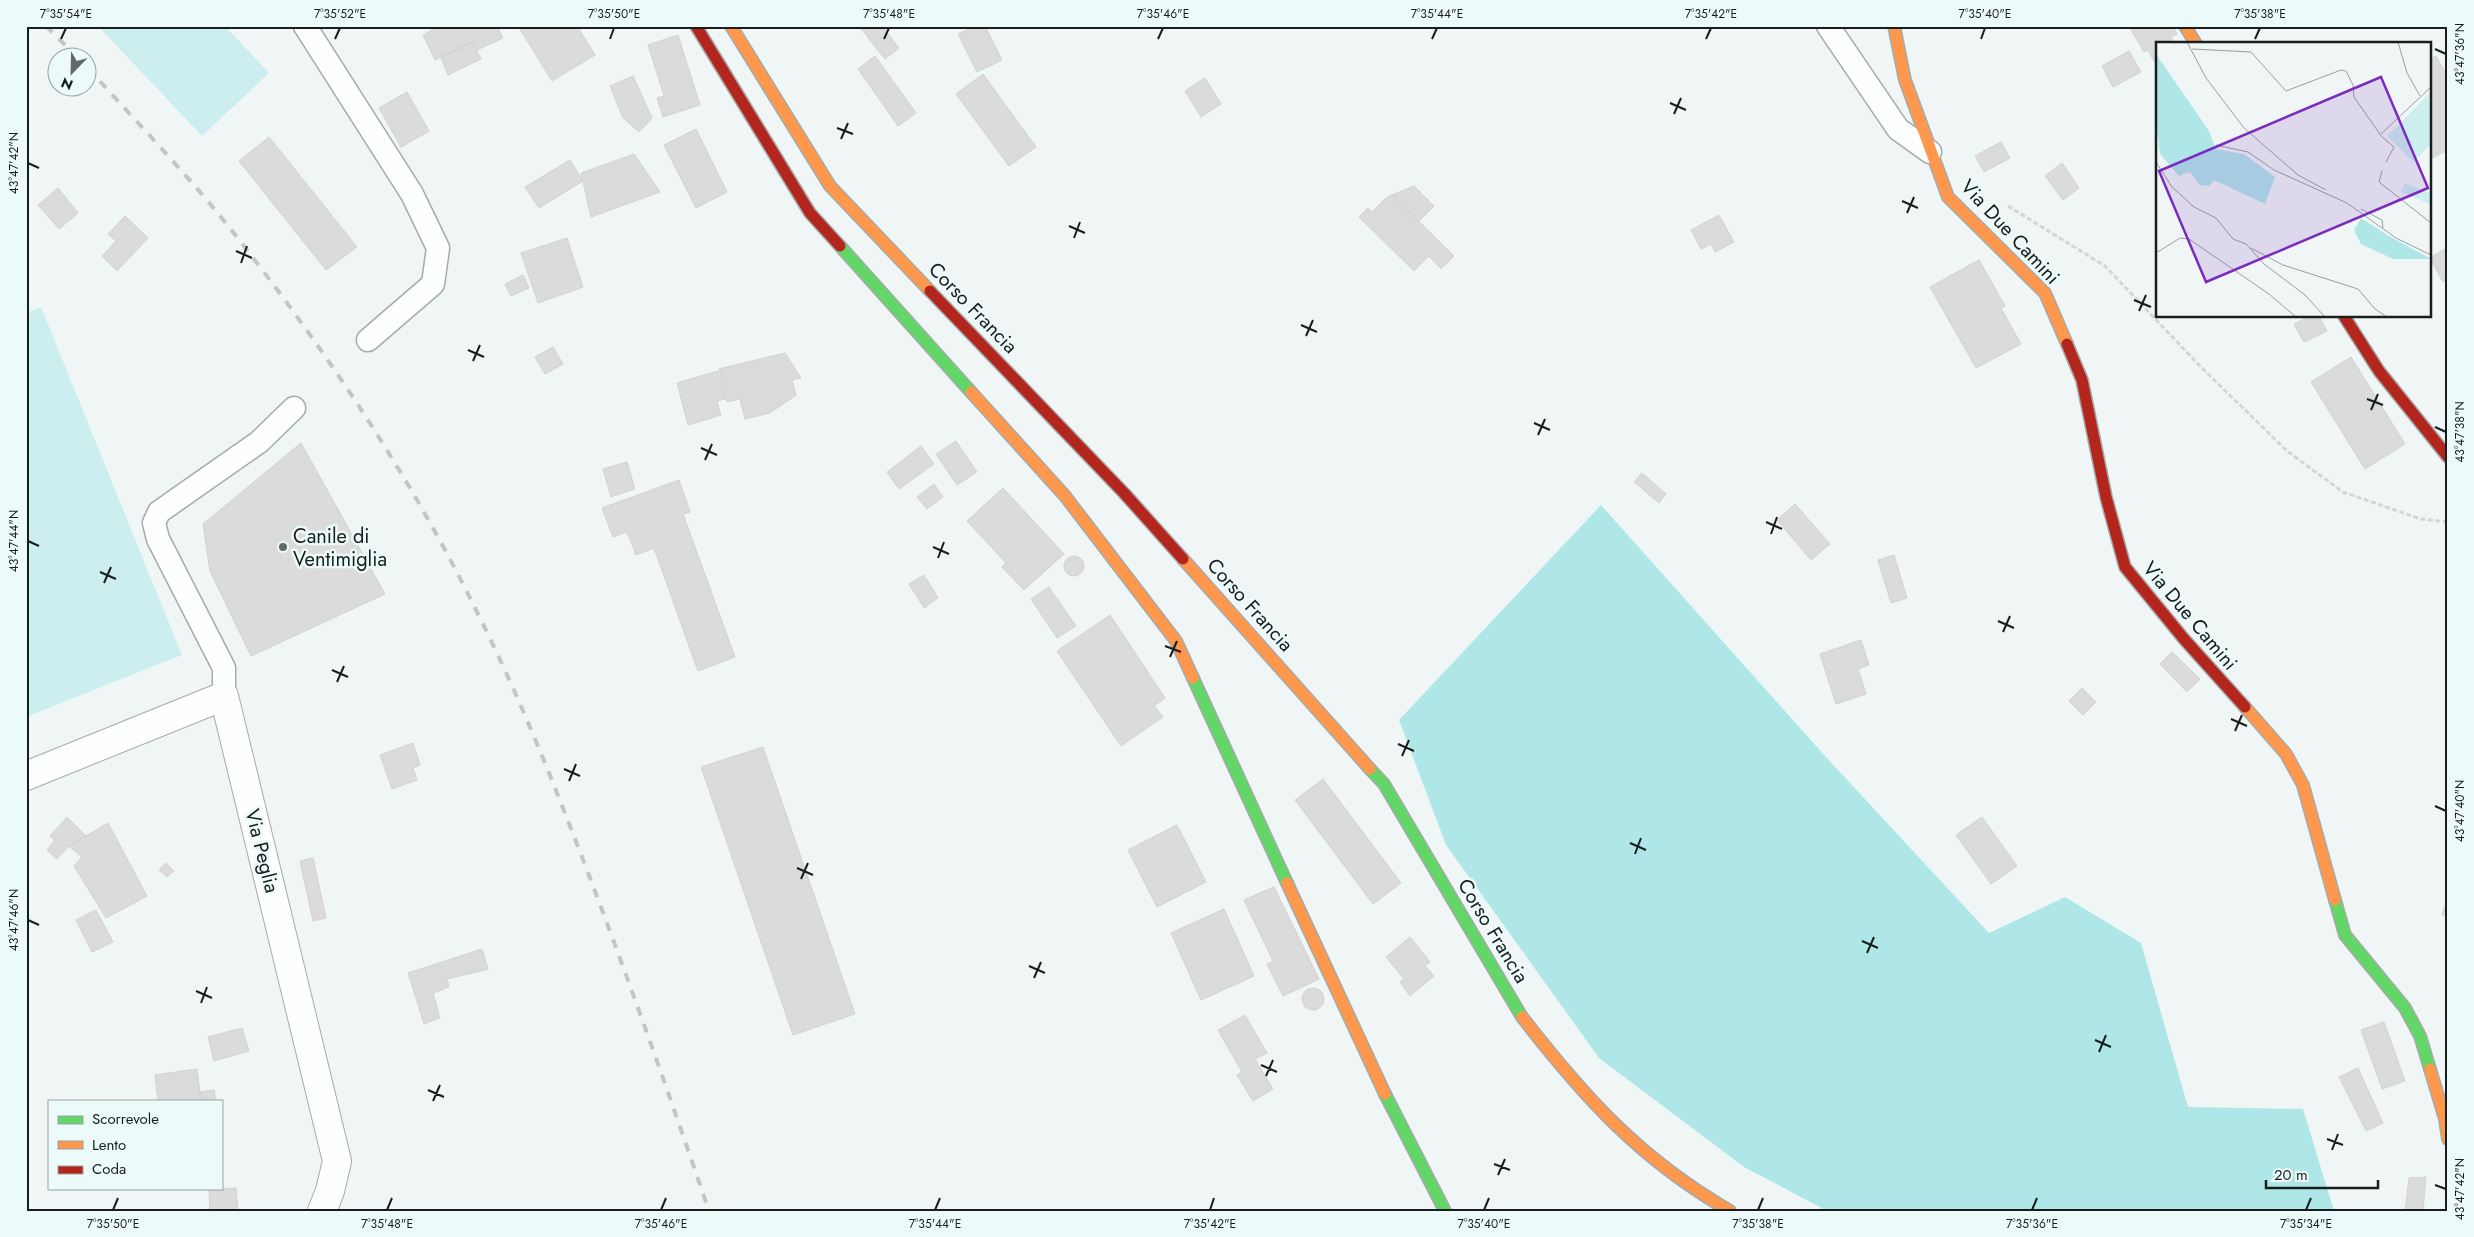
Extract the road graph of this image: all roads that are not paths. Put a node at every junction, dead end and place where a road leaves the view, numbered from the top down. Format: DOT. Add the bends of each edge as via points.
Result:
graph roads {
  1 [pos="305,26"];
  2 [pos="696,26"];
  3 [pos="731,26"];
  4 [pos="1828,26"];
  5 [pos="1894,26"];
  6 [pos="2185,26"];
  7 [pos="2195,42"];
  8 [pos="1930,152"];
  9 [pos="2345,318"];
  10 [pos="368,340"];
  11 [pos="294,408"];
  12 [pos="2448,457"];
  13 [pos="224,696"];
  14 [pos="26,776"];
  15 [pos="2448,1139"];
  16 [pos="322,1211"];
  17 [pos="1445,1211"];
  18 [pos="1730,1211"];
  1 -- 10 [label="lane" via="412,194 438,248 433,284"];
  2 -- 17 [label="street" via="810,213 1065,496 1176,641 1372,1069"];
  3 -- 18 [label="street, Corso Francia" via="830,186 1124,493 1384,784 1522,1017 1556,1061 1593,1104 1642,1151 1697,1192"];
  4 -- 8 [label="lane" via="1898,129"];
  5 -- 8 [label="street, Via Due Camini" via="1905,80"];
  6 -- 7 [label="street"];
  8 -- 15 [label="street, Via Due Camini" via="1948,197 2045,293 2082,380 2106,497 2125,567 2286,754 2303,785 2345,935 2405,1008 2420,1036"];
  9 -- 12 [label="street" via="2355,336"];
  11 -- 13 [label="lane" via="258,442 159,512 154,523 158,539 224,668"];
  13 -- 14 [label="street"];
  13 -- 16 [label="street, Via Peglia" via="337,1161"];
}
